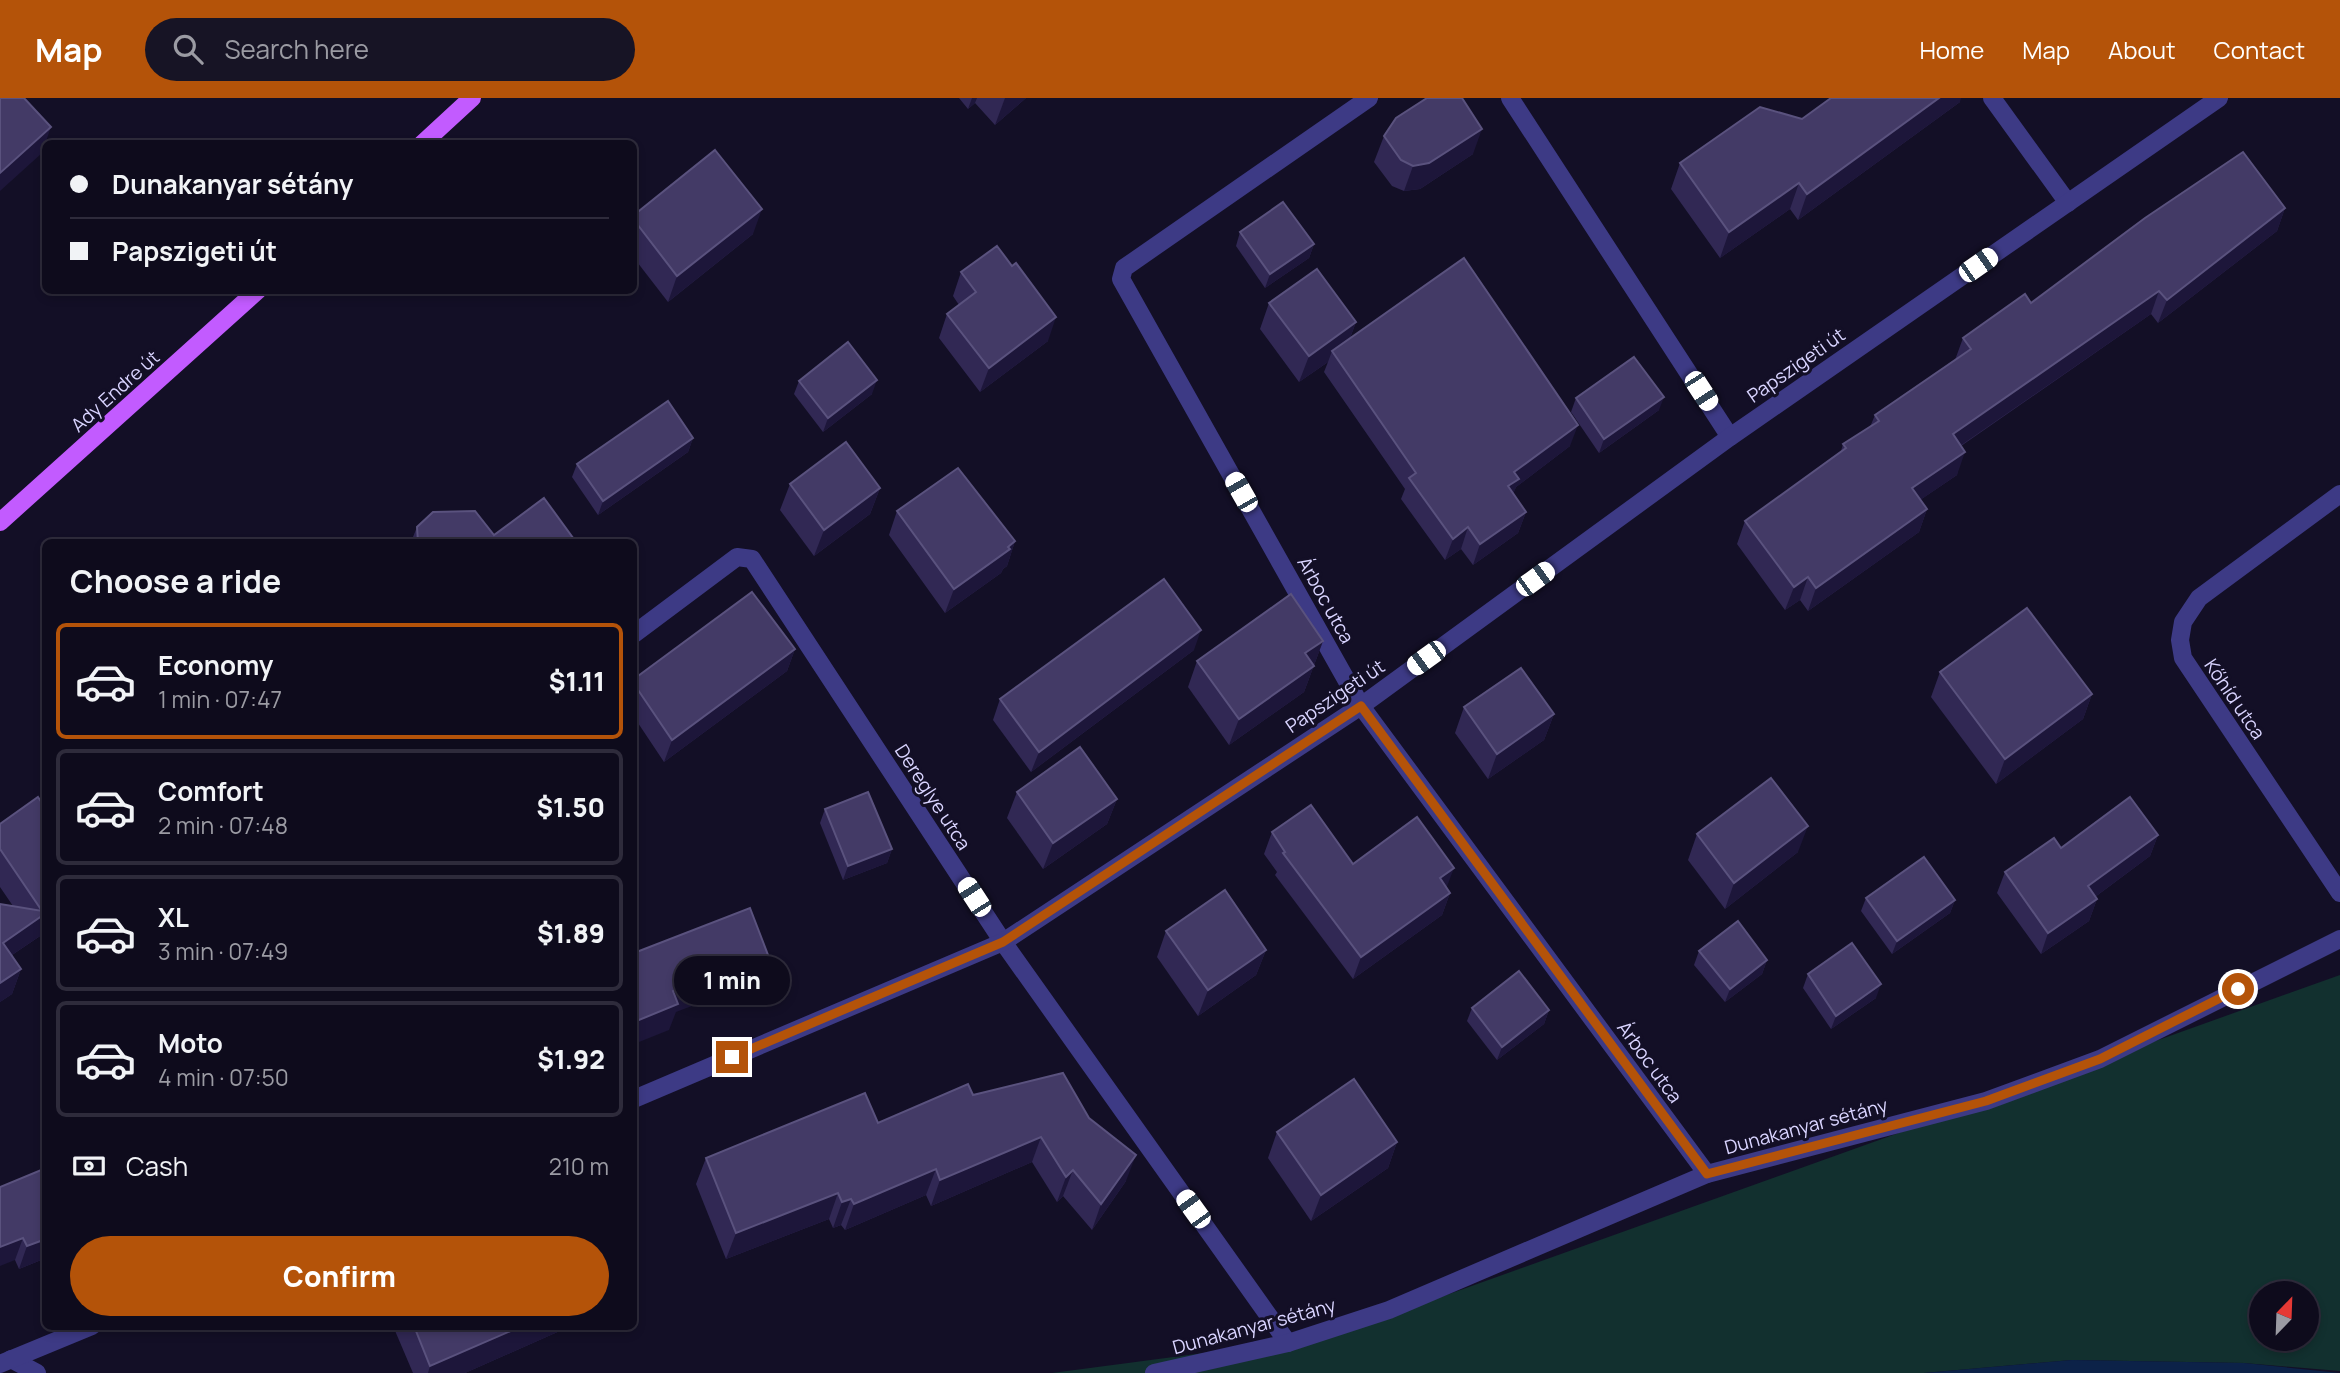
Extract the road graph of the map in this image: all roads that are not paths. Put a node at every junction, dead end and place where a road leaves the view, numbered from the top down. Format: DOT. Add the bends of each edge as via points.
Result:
graph roads {
  1 [pos="472,98"];
  2 [pos="1369,98"];
  3 [pos="1510,98"];
  4 [pos="1992,98"];
  5 [pos="2219,98"];
  6 [pos="426,140"];
  7 [pos="2068,203"];
  8 [pos="254,294"];
  9 [pos="1730,436"];
  10 [pos="2340,494"];
  11 [pos="0,522"];
  12 [pos="637,632"];
  13 [pos="1361,706"];
  14 [pos="2340,893"];
  15 [pos="2340,939"];
  16 [pos="1003,942"];
  17 [pos="637,1098"];
  18 [pos="1707,1174"];
  19 [pos="82,1330"];
  20 [pos="1289,1343"];
  21 [pos="6,1362"];
  22 [pos="37,1373"];
  23 [pos="1154,1373"];
  1 -- 6 [label="main road"];
  2 -- 13 [label="street, Árboc utca" via="1124,268 1121,279"];
  3 -- 9 [label="street"];
  4 -- 7 [label="street"];
  5 -- 7 [label="street, Papszigeti út"];
  7 -- 9 [label="street, Papszigeti út"];
  8 -- 11 [label="main road, Ady Endre út"];
  9 -- 13 [label="street, Papszigeti út"];
  10 -- 14 [label="street, Kőhíd utca" via="2199,598 2183,622 2180,640 2183,658"];
  12 -- 16 [label="street, Dereglye utca" via="737,557 752,559"];
  13 -- 16 [label="street, Papszigeti út"];
  13 -- 18 [label="street, Árboc utca"];
  15 -- 18 [label="street, Dunakanyar sétány" via="2087,1064 1986,1101"];
  16 -- 17 [label="street, Papszigeti út"];
  16 -- 20 [label="street, Dereglye utca"];
  18 -- 20 [label="street, Dunakanyar sétány" via="1389,1310"];
  19 -- 21 [label="street"];
  20 -- 23 [label="street, Dunakanyar sétány"];
  21 -- 22 [label="street"];
}
